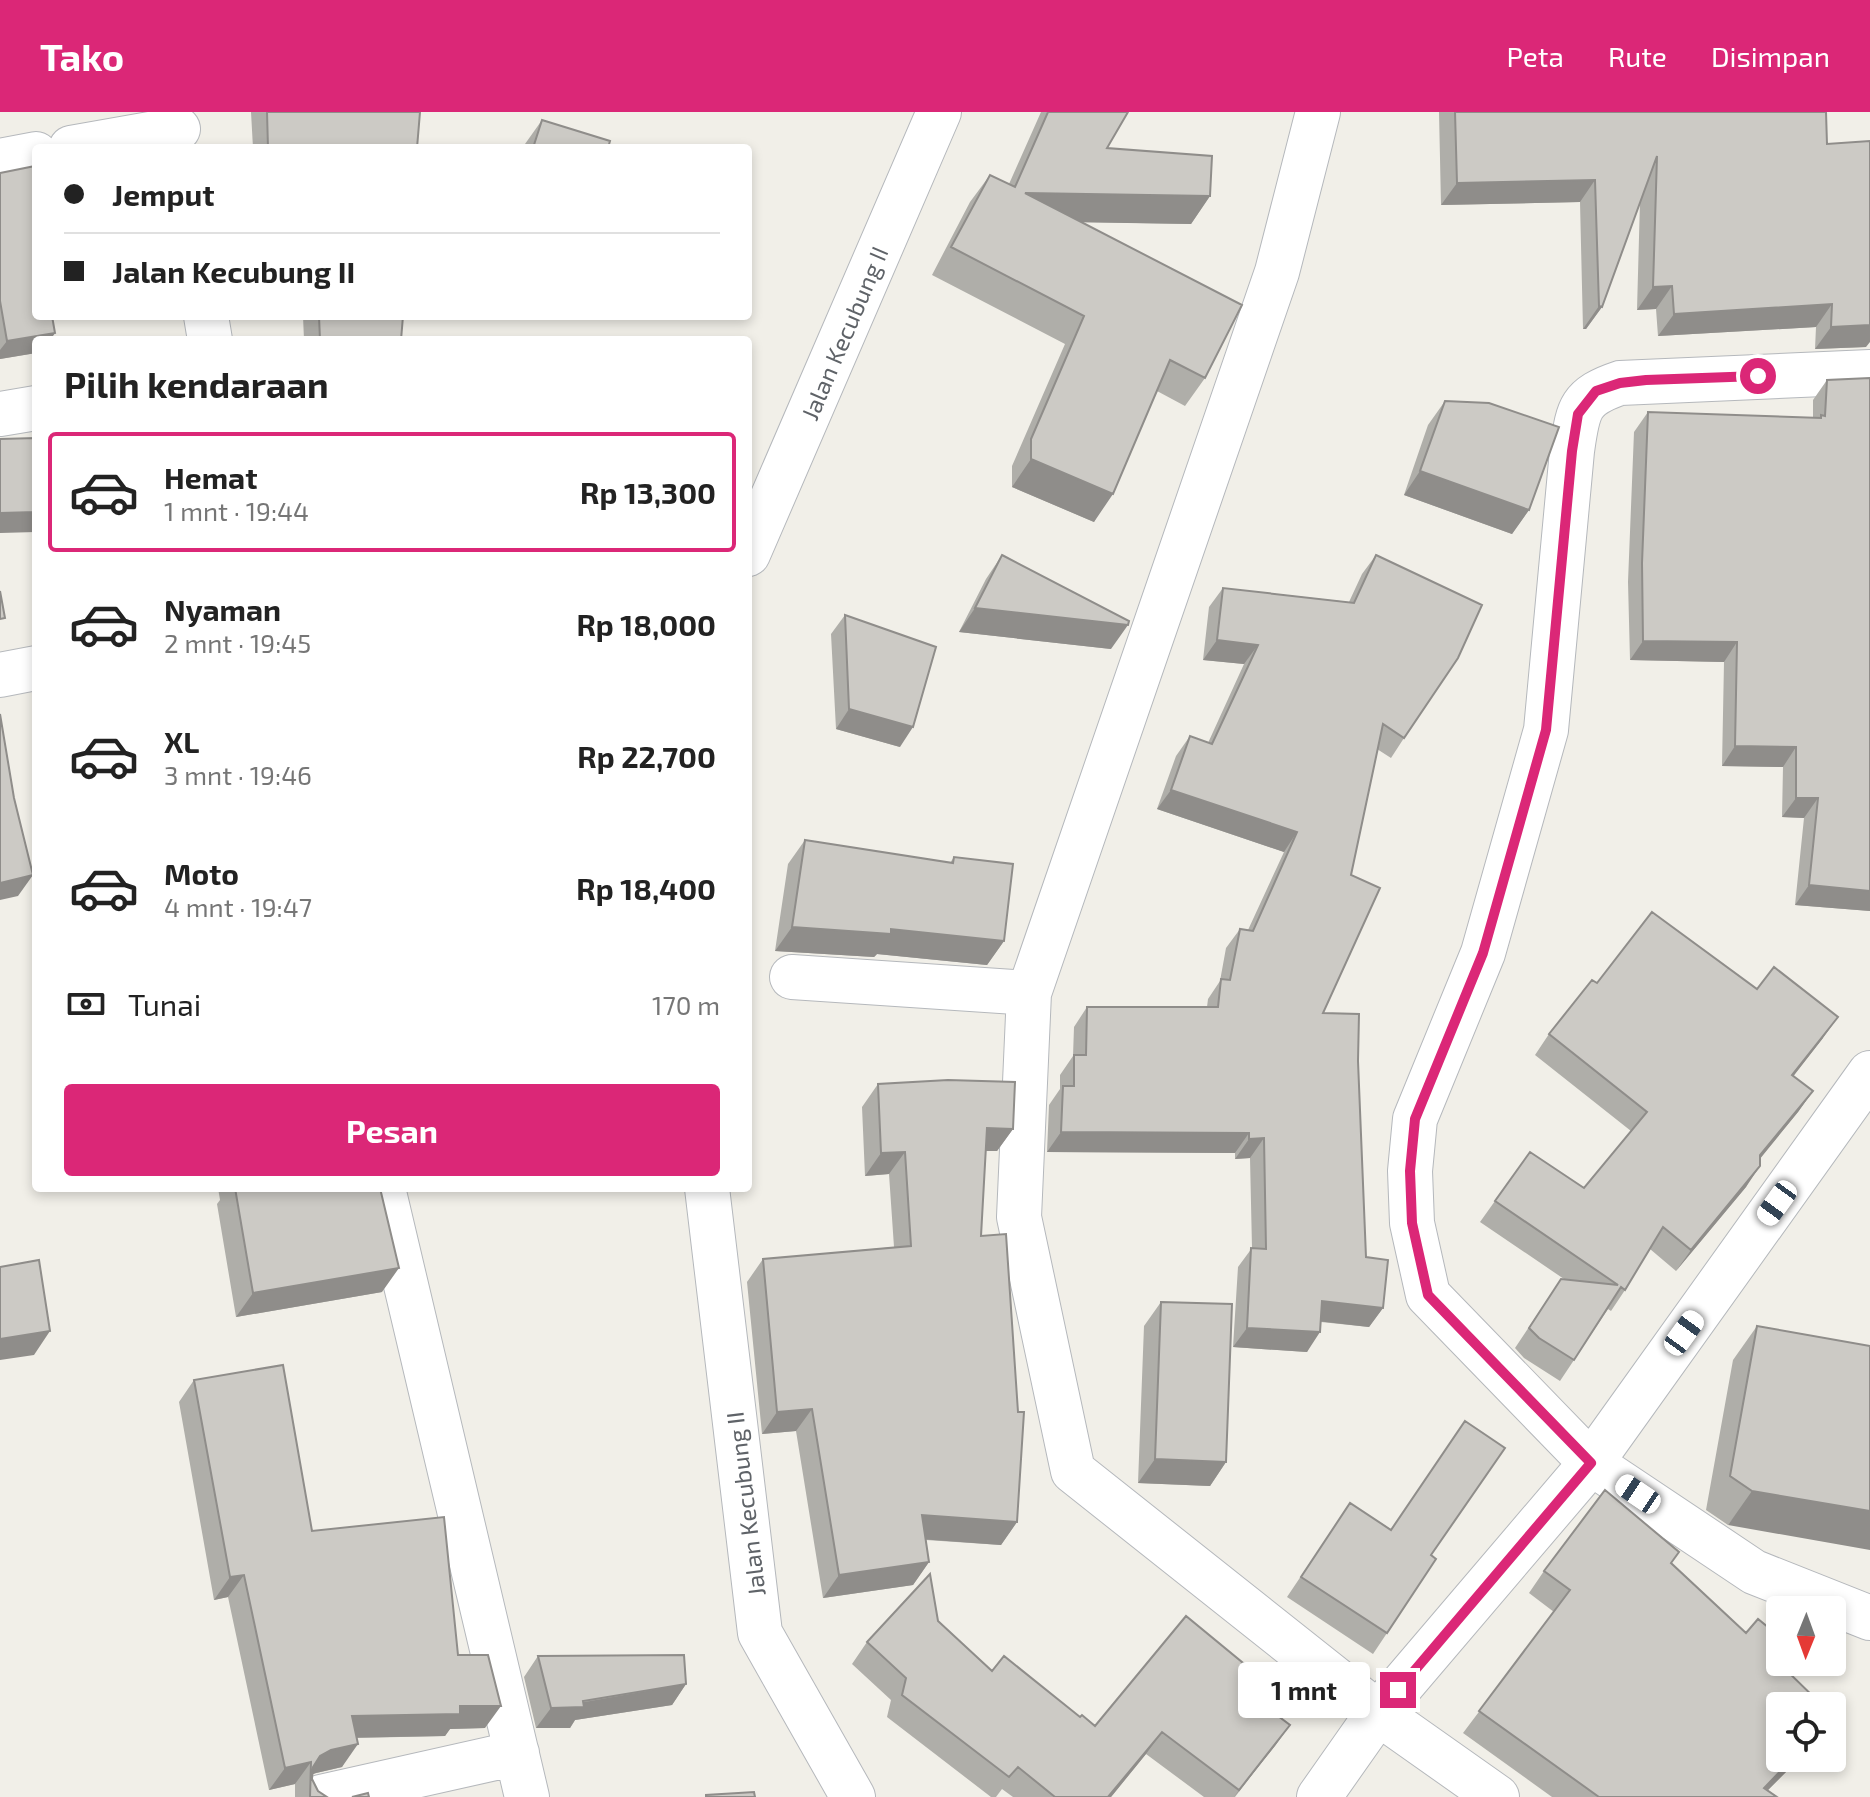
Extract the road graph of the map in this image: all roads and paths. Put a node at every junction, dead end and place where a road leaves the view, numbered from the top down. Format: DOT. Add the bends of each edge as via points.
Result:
graph roads {
  1 [pos="939,112"];
  2 [pos="1318,112"];
  3 [pos="178,130"];
  4 [pos="95,144"];
  5 [pos="32,155"];
  6 [pos="0,161"];
  7 [pos="1870,372"];
  8 [pos="32,409"];
  9 [pos="0,414"];
  10 [pos="752,545"];
  11 [pos="32,669"];
  12 [pos="0,675"];
  13 [pos="792,977"];
  14 [pos="1029,993"];
  15 [pos="1870,1073"];
  16 [pos="384,1192"];
  17 [pos="707,1192"];
  18 [pos="1591,1463"];
  19 [pos="1870,1618"];
  20 [pos="1378,1713"];
  21 [pos="517,1753"];
  22 [pos="321,1797"];
  23 [pos="527,1797"];
  24 [pos="853,1797"];
  25 [pos="1319,1797"];
  26 [pos="1497,1797"];
  1 -- 10 [label="street, Jalan Kecubung II"];
  2 -- 14 [label="street" via="1277,272"];
  3 -- 4 [label="street"];
  5 -- 6 [label="street"];
  7 -- 18 [label="street" via="1620,383 1596,391 1578,414 1546,730 1483,953 1415,1119 1410,1171 1412,1223 1428,1295"];
  8 -- 9 [label="street"];
  11 -- 12 [label="street"];
  13 -- 14 [label="street"];
  14 -- 20 [label="street" via="1019,1217 1073,1471"];
  15 -- 18 [label="street"];
  16 -- 21 [label="street"];
  17 -- 24 [label="street, Jalan Kecubung II" via="760,1633"];
  18 -- 19 [label="street" via="1754,1572"];
  18 -- 20 [label="street"];
  20 -- 25 [label="street"];
  20 -- 26 [label="street"];
  21 -- 22 [label="street"];
  21 -- 23 [label="street"];
}
